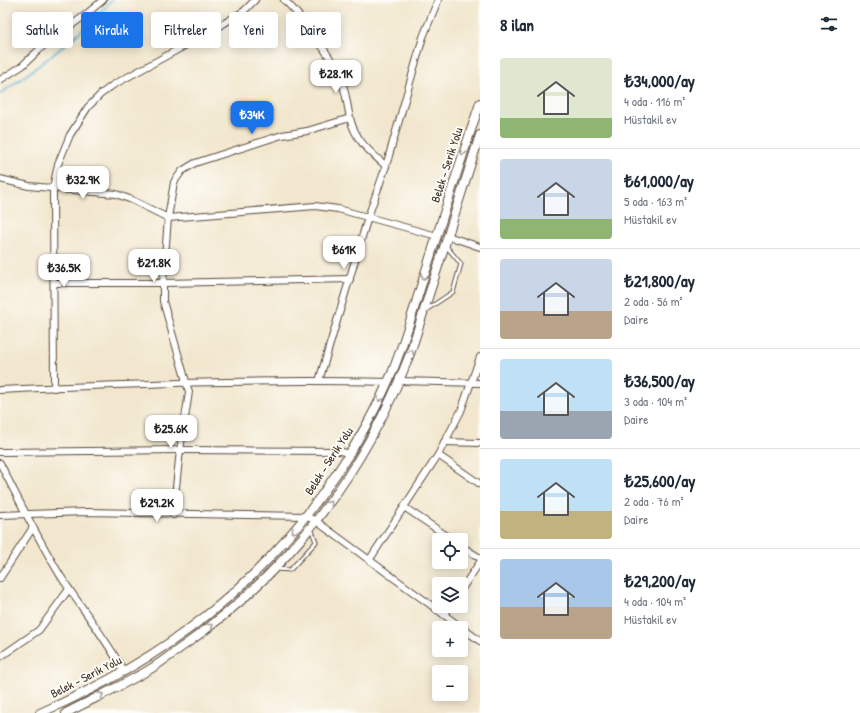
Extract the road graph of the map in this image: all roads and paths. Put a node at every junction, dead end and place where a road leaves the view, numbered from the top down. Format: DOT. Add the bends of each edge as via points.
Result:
graph roads {
  1 [pos="103,0"];
  2 [pos="255,0"];
  3 [pos="284,0"];
  4 [pos="438,0"];
  5 [pos="0,80"];
  6 [pos="480,103"];
  7 [pos="350,118"];
  8 [pos="480,135"];
  9 [pos="479,144"];
  10 [pos="386,166"];
  11 [pos="0,178"];
  12 [pos="53,188"];
  13 [pos="368,217"];
  14 [pos="168,218"];
  15 [pos="437,236"];
  16 [pos="448,236"];
  17 [pos="445,245"];
  18 [pos="480,247"];
  19 [pos="350,279"];
  20 [pos="55,283"];
  21 [pos="163,283"];
  22 [pos="424,311"];
  23 [pos="480,357"];
  24 [pos="319,381"];
  25 [pos="400,381"];
  26 [pos="387,382"];
  27 [pos="187,383"];
  28 [pos="471,383"];
  29 [pos="480,383"];
  30 [pos="54,388"];
  31 [pos="0,390"];
  32 [pos="444,442"];
  33 [pos="480,443"];
  34 [pos="180,450"];
  35 [pos="0,452"];
  36 [pos="350,454"];
  37 [pos="438,455"];
  38 [pos="0,463"];
  39 [pos="480,484"];
  40 [pos="404,507"];
  41 [pos="25,514"];
  42 [pos="0,515"];
  43 [pos="173,515"];
  44 [pos="306,516"];
  45 [pos="314,524"];
  46 [pos="32,529"];
  47 [pos="442,533"];
  48 [pos="468,550"];
  49 [pos="480,558"];
  50 [pos="370,559"];
  51 [pos="480,562"];
  52 [pos="275,569"];
  53 [pos="0,578"];
  54 [pos="468,580"];
  55 [pos="69,589"];
  56 [pos="444,615"];
  57 [pos="480,641"];
  58 [pos="0,657"];
  59 [pos="124,672"];
  60 [pos="40,713"];
  61 [pos="66,713"];
  1 -- 5 [label="street" via="43,46 22,66"];
  2 -- 12 [label="street" via="244,11 210,32 101,94 88,107 70,135 58,164"];
  3 -- 7 [label="street" via="295,10 339,74"];
  4 -- 10 [label="street" via="423,37"];
  6 -- 15 [label="main road, Belek - Serik Yolu, one-way"];
  7 -- 10 [label="street" via="360,142"];
  7 -- 14 [label="street" via="307,132 282,135 188,166 177,177 172,187"];
  8 -- 9 [label="main road, Belek - Serik Yolu"];
  9 -- 16 [label="main road, Belek - Serik Yolu"];
  10 -- 13 [label="street"];
  11 -- 12 [label="street" via="29,186"];
  12 -- 14 [label="street" via="116,194"];
  12 -- 20 [label="street"];
  13 -- 14 [label="street" via="333,208 304,206"];
  13 -- 15 [label="street"];
  13 -- 19 [label="street"];
  14 -- 21 [label="street"];
  15 -- 26 [label="main road, Belek - Serik Yolu, one-way" via="401,348"];
  16 -- 17 [label="main road, Belek - Serik Yolu"];
  16 -- 18 [label="street"];
  17 -- 22 [label="main road, Belek - Serik Yolu"];
  17 -- 22 [label="lane" via="461,264 453,292"];
  19 -- 21 [label="street"];
  19 -- 24 [label="street"];
  20 -- 21 [label="street"];
  20 -- 30 [label="street"];
  21 -- 27 [label="street" via="165,310"];
  25 -- 22 [label="main road, Belek - Serik Yolu, one-way"];
  23 -- 28 [label="street"];
  24 -- 26 [label="street"];
  24 -- 27 [label="street"];
  25 -- 28 [label="street"];
  45 -- 25 [label="main road, Belek - Serik Yolu, one-way" via="338,493 366,449"];
  26 -- 36 [label="main road, Belek - Serik Yolu, one-way"];
  27 -- 30 [label="street"];
  27 -- 34 [label="street" via="188,397"];
  28 -- 29 [label="street"];
  28 -- 32 [label="street" via="461,411"];
  30 -- 31 [label="street"];
  32 -- 33 [label="street"];
  32 -- 37 [label="street"];
  34 -- 35 [label="street"];
  34 -- 36 [label="street" via="340,451"];
  34 -- 43 [label="street"];
  36 -- 44 [label="main road, Belek - Serik Yolu"];
  37 -- 39 [label="street"];
  37 -- 40 [label="street"];
  38 -- 41 [label="street"];
  40 -- 47 [label="street"];
  40 -- 50 [label="street"];
  41 -- 42 [label="street"];
  41 -- 43 [label="street" via="86,512"];
  41 -- 46 [label="street"];
  43 -- 44 [label="street"];
  44 -- 45 [label="street"];
  44 -- 59 [label="main road, Belek - Serik Yolu, one-way" via="270,559 232,596 177,639"];
  45 -- 50 [label="street"];
  45 -- 52 [label="main road, Belek - Serik Yolu"];
  45 -- 52 [label="lane" via="316,542 290,570"];
  46 -- 53 [label="street"];
  46 -- 55 [label="street"];
  48 -- 49 [label="street"];
  50 -- 56 [label="street"];
  51 -- 54 [label="street"];
  61 -- 52 [label="main road, Belek - Serik Yolu, one-way" via="148,671 238,605"];
  55 -- 58 [label="street" via="39,630"];
  55 -- 59 [label="street" via="110,646"];
  56 -- 57 [label="street"];
  59 -- 60 [label="main road, Belek - Serik Yolu"];
}
